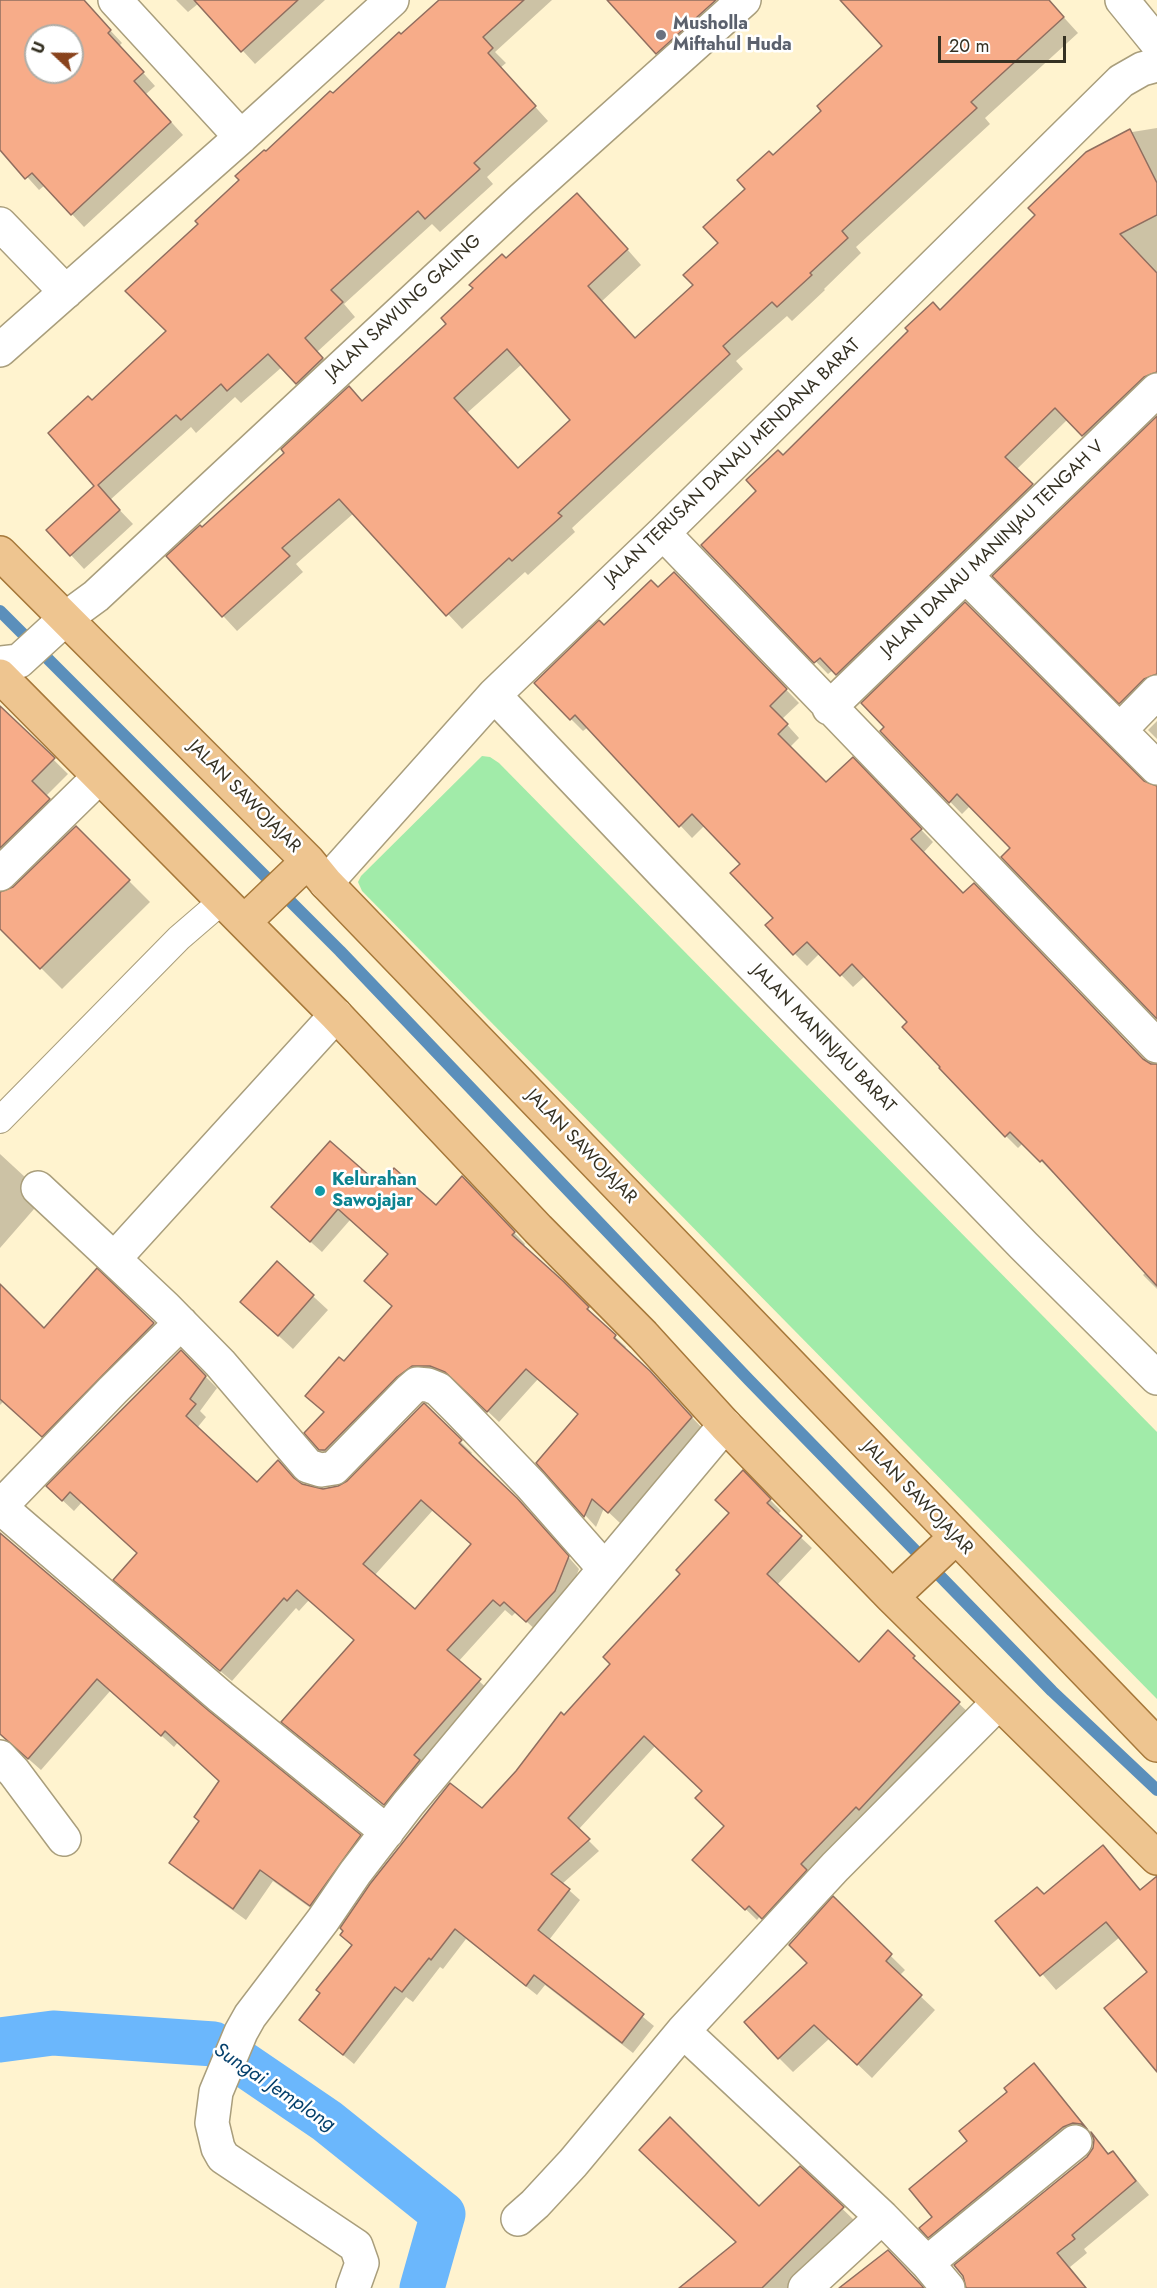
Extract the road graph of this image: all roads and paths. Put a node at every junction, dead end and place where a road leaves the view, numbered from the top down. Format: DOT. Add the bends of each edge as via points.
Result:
graph roads {
  1 [pos="115,0"];
  2 [pos="392,0"];
  3 [pos="744,0"];
  4 [pos="1122,0"];
  5 [pos="1157,43"];
  6 [pos="1157,65"];
  7 [pos="241,137"];
  8 [pos="0,224"];
  9 [pos="66,292"];
  10 [pos="0,350"];
  11 [pos="1157,390"];
  12 [pos="663,533"];
  13 [pos="0,554"];
  14 [pos="966,576"];
  15 [pos="61,624"];
  16 [pos="6,667"];
  17 [pos="1157,692"];
  18 [pos="494,695"];
  19 [pos="829,708"];
  20 [pos="1120,730"];
  21 [pos="1157,768"];
  22 [pos="98,778"];
  23 [pos="317,872"];
  24 [pos="0,874"];
  25 [pos="253,903"];
  26 [pos="336,1015"];
  27 [pos="1157,1046"];
  28 [pos="0,1120"];
  29 [pos="38,1188"];
  30 [pos="114,1259"];
  31 [pos="181,1323"];
  32 [pos="1157,1378"];
  33 [pos="725,1425"];
  34 [pos="0,1507"];
  35 [pos="947,1545"];
  36 [pos="604,1568"];
  37 [pos="903,1587"];
  38 [pos="998,1703"];
  39 [pos="1157,1745"];
  40 [pos="0,1757"];
  41 [pos="387,1832"];
  42 [pos="64,1839"];
  43 [pos="1157,1858"];
  44 [pos="683,2031"];
  45 [pos="1075,2142"];
  46 [pos="882,2217"];
  47 [pos="518,2219"];
  48 [pos="927,2263"];
  49 [pos="353,2288"];
  50 [pos="805,2288"];
  51 [pos="948,2288"];
  1 -- 7 [label="street"];
  2 -- 7 [label="street"];
  3 -- 15 [label="street, JALAN SAWUNG GALING"];
  4 -- 5 [label="street"];
  6 -- 12 [label="street, JALAN TERUSAN DANAU MENDANA BARAT" via="1121,81"];
  7 -- 9 [label="street"];
  8 -- 9 [label="street"];
  9 -- 10 [label="street"];
  11 -- 14 [label="street, JALAN DANAU MANINJAU TENGAH V"];
  12 -- 18 [label="street, JALAN TERUSAN DANAU MENDANA BARAT"];
  12 -- 19 [label="street"];
  13 -- 15 [label="main road, JALAN SAWOJAJAR"];
  14 -- 19 [label="street, JALAN DANAU MANINJAU TENGAH V"];
  14 -- 20 [label="street"];
  15 -- 16 [label="street, JALAN SAWUNG GALING"];
  15 -- 23 [label="main road, JALAN SAWOJAJAR"];
  16 -- 22 [label="main road"];
  17 -- 20 [label="street"];
  18 -- 23 [label="street, JALAN TERUSAN DANAU MENDANA BARAT"];
  18 -- 32 [label="street, JALAN MANINJAU BARAT" via="885,1103"];
  19 -- 27 [label="street"];
  20 -- 21 [label="street"];
  22 -- 24 [label="street"];
  22 -- 25 [label="main road"];
  23 -- 25 [label="main road"];
  23 -- 35 [label="main road, JALAN SAWOJAJAR"];
  25 -- 26 [label="main road"];
  25 -- 28 [label="lane" via="179,938"];
  26 -- 30 [label="street"];
  26 -- 33 [label="main road"];
  29 -- 30 [label="street"];
  30 -- 31 [label="street"];
  31 -- 34 [label="street"];
  31 -- 36 [label="street" via="308,1466 321,1470 334,1468 417,1384 438,1389"];
  33 -- 36 [label="street"];
  33 -- 37 [label="main road"];
  34 -- 41 [label="street" via="221,1697"];
  35 -- 37 [label="main road"];
  35 -- 39 [label="main road, JALAN SAWOJAJAR"];
  36 -- 41 [label="street"];
  37 -- 38 [label="main road"];
  38 -- 43 [label="main road"];
  38 -- 44 [label="street" via="836,1867"];
  40 -- 42 [label="street"];
  41 -- 49 [label="street" via="250,2016 216,2092 212,2123 223,2157 356,2246 362,2263"];
  44 -- 46 [label="street"];
  44 -- 47 [label="street" via="565,2171"];
  45 -- 48 [label="street"];
  46 -- 48 [label="street"];
  46 -- 50 [label="street"];
  48 -- 51 [label="street"];
}
